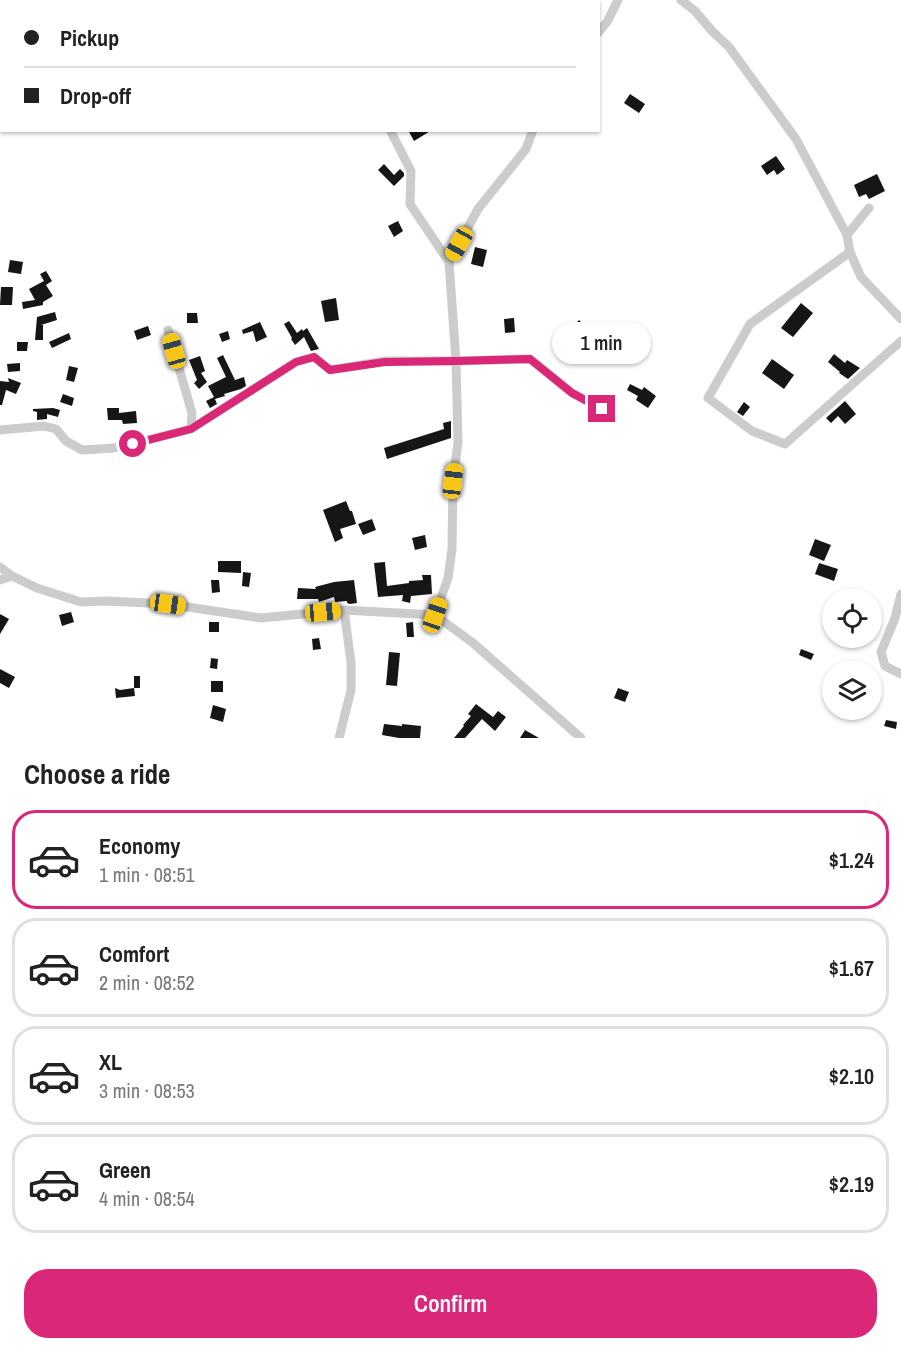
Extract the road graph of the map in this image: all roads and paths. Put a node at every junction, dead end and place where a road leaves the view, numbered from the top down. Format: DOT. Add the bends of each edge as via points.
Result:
graph roads {
  1 [pos="618,0"];
  2 [pos="681,0"];
  3 [pos="600,31"];
  4 [pos="391,132"];
  5 [pos="532,132"];
  6 [pos="869,208"];
  7 [pos="848,235"];
  8 [pos="850,252"];
  9 [pos="449,262"];
  10 [pos="901,319"];
  11 [pos="168,330"];
  12 [pos="901,341"];
  13 [pos="456,361"];
  14 [pos="602,409"];
  15 [pos="191,429"];
  16 [pos="0,430"];
  17 [pos="0,567"];
  18 [pos="12,576"];
  19 [pos="0,580"];
  20 [pos="901,594"];
  21 [pos="344,610"];
  22 [pos="435,615"];
  23 [pos="901,674"];
  24 [pos="339,738"];
  25 [pos="581,738"];
  1 -- 3 [label="street"];
  2 -- 7 [label="street" via="729,47 796,139"];
  4 -- 9 [label="street" via="411,171 410,204"];
  5 -- 9 [label="street" via="526,149 478,209"];
  6 -- 7 [label="street"];
  7 -- 8 [label="street"];
  8 -- 10 [label="street" via="861,277"];
  8 -- 12 [label="street" via="750,324 708,398 752,430 785,444"];
  9 -- 13 [label="street"];
  11 -- 15 [label="street" via="192,413"];
  13 -- 14 [label="street" via="530,359 572,393"];
  13 -- 15 [label="street" via="385,362 330,370 314,357 296,362"];
  13 -- 22 [label="street" via="458,441 452,549 448,578"];
  15 -- 16 [label="street" via="114,448 82,450 66,441 56,429 44,426"];
  17 -- 18 [label="street"];
  18 -- 19 [label="street"];
  18 -- 21 [label="street" via="81,602 168,604 261,618"];
  20 -- 23 [label="street" via="881,652 885,666"];
  21 -- 22 [label="street"];
  21 -- 24 [label="street" via="351,690"];
  22 -- 25 [label="street" via="473,643"];
}
